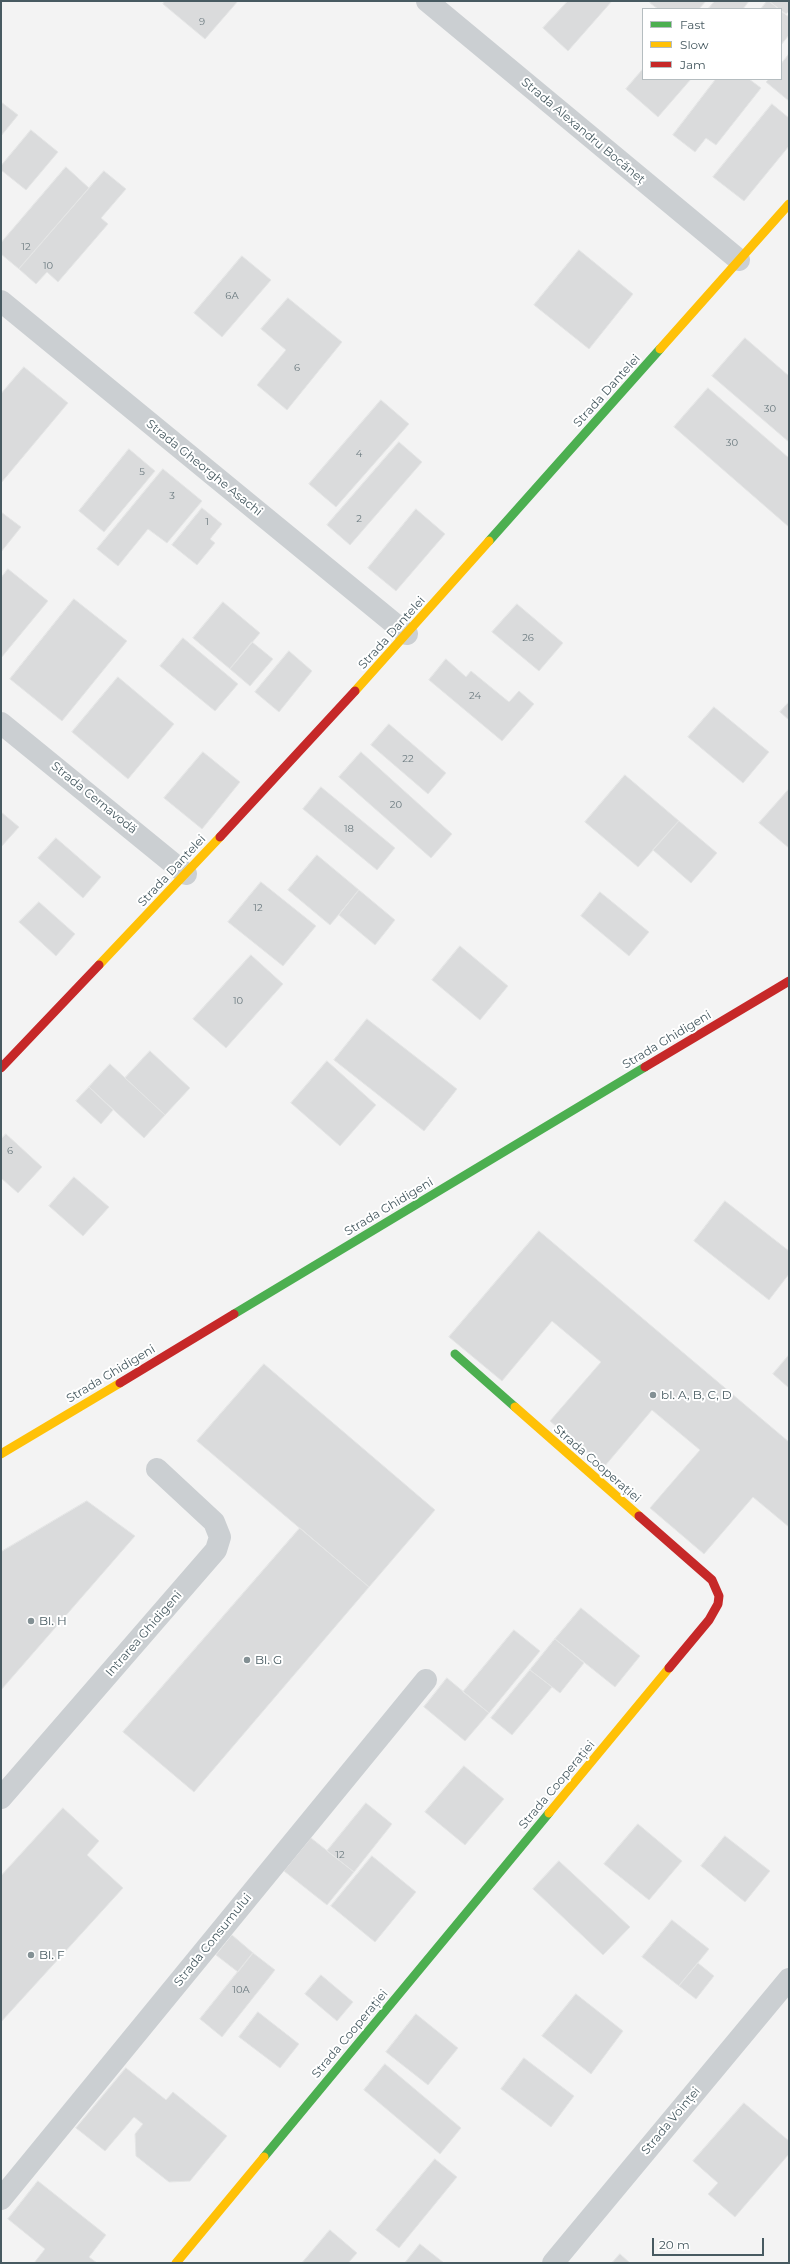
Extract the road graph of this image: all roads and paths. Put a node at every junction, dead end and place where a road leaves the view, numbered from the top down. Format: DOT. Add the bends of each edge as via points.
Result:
graph roads {
  1 [pos="427,1"];
  2 [pos="789,204"];
  3 [pos="739,260"];
  4 [pos="1,301"];
  5 [pos="407,634"];
  6 [pos="1,722"];
  7 [pos="186,874"];
  8 [pos="789,981"];
  9 [pos="1,1068"];
  10 [pos="455,1354"];
  11 [pos="1,1454"];
  12 [pos="157,1469"];
  13 [pos="426,1680"];
  14 [pos="1,1798"];
  15 [pos="789,1979"];
  16 [pos="1,2199"];
  17 [pos="176,2263"];
  18 [pos="553,2263"];
  1 -- 3 [label="street, Strada Alexandru Bocăneț"];
  2 -- 3 [label="street, Strada Dantelei"];
  3 -- 5 [label="street, Strada Dantelei"];
  4 -- 5 [label="street, Strada Gheorghe Asachi"];
  5 -- 7 [label="street, Strada Dantelei"];
  6 -- 7 [label="street, Strada Cernavodă"];
  7 -- 9 [label="street, Strada Dantelei"];
  8 -- 11 [label="street, Strada Ghidigeni"];
  10 -- 17 [label="street, Strada Cooperației" via="712,1580 720,1594 719,1605"];
  12 -- 14 [label="street, Intrarea Ghidigeni" via="214,1522 220,1537 216,1550"];
  13 -- 16 [label="street, Strada Consumului"];
  15 -- 18 [label="street, Strada Voinței"];
}
